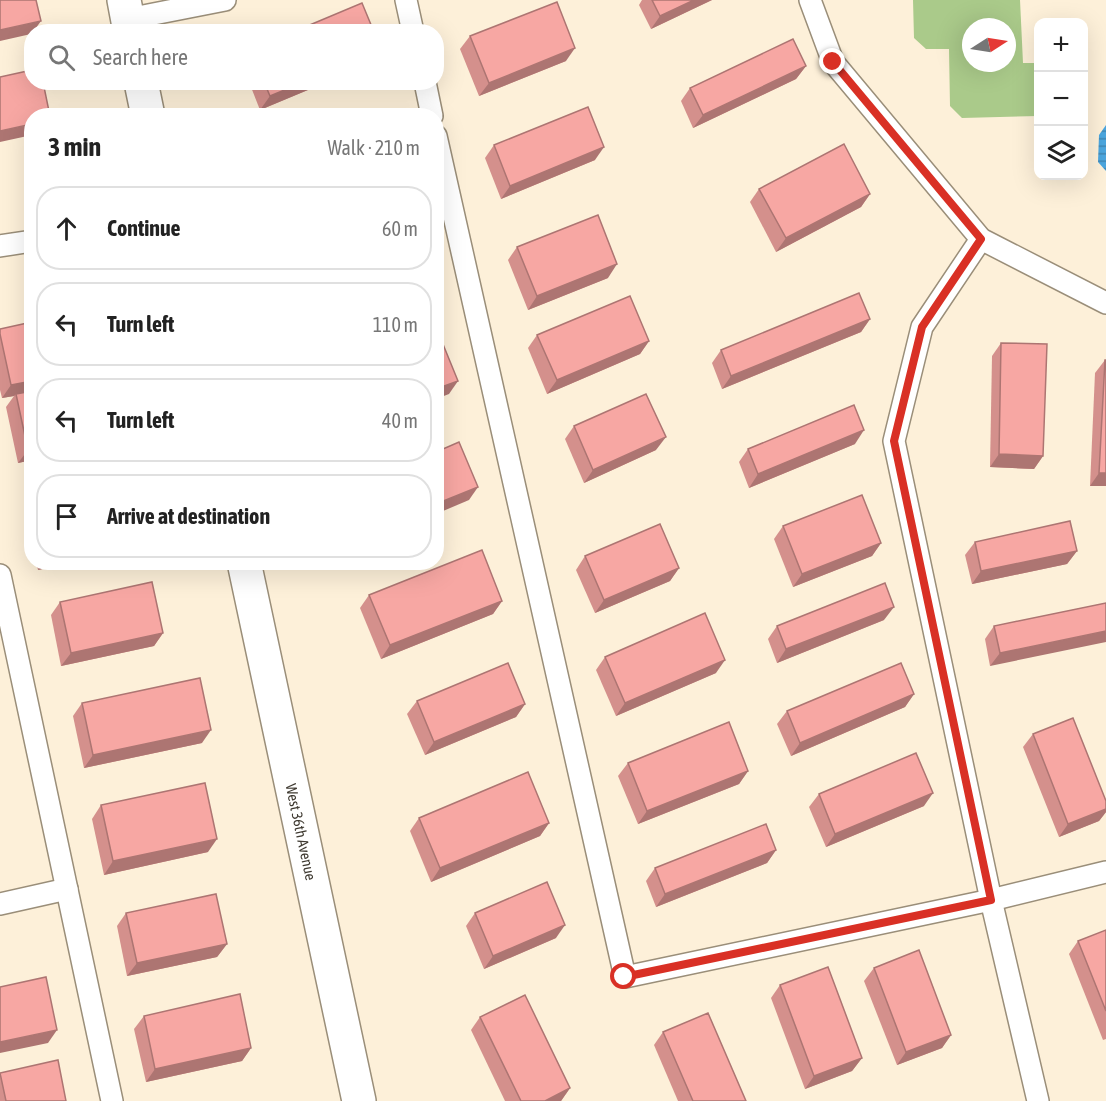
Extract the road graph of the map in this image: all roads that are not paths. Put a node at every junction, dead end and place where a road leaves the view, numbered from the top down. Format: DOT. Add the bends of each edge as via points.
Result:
graph roads {
  1 [pos="225,0"];
  2 [pos="406,0"];
  3 [pos="810,0"];
  4 [pos="127,17"];
  5 [pos="411,24"];
  6 [pos="143,90"];
  7 [pos="426,90"];
  8 [pos="146,108"];
  9 [pos="430,108"];
  10 [pos="444,172"];
  11 [pos="981,239"];
  12 [pos="24,242"];
  13 [pos="0,246"];
  14 [pos="1106,303"];
  15 [pos="246,570"];
  16 [pos="0,575"];
  17 [pos="1106,872"];
  18 [pos="67,890"];
  19 [pos="991,900"];
  20 [pos="0,903"];
  21 [pos="112,1101"];
  22 [pos="359,1101"];
  23 [pos="1038,1101"];
  1 -- 4 [label="lane"];
  2 -- 5 [label="lane"];
  3 -- 11 [label="lane" via="833,62"];
  6 -- 8 [label="street"];
  7 -- 9 [label="lane"];
  10 -- 19 [label="lane" via="624,977"];
  11 -- 14 [label="lane"];
  11 -- 19 [label="lane" via="922,327 894,441"];
  12 -- 13 [label="lane"];
  15 -- 22 [label="street, West 36th Avenue"];
  16 -- 18 [label="lane"];
  17 -- 19 [label="lane"];
  18 -- 20 [label="lane"];
  18 -- 21 [label="lane"];
  19 -- 23 [label="lane"];
}
